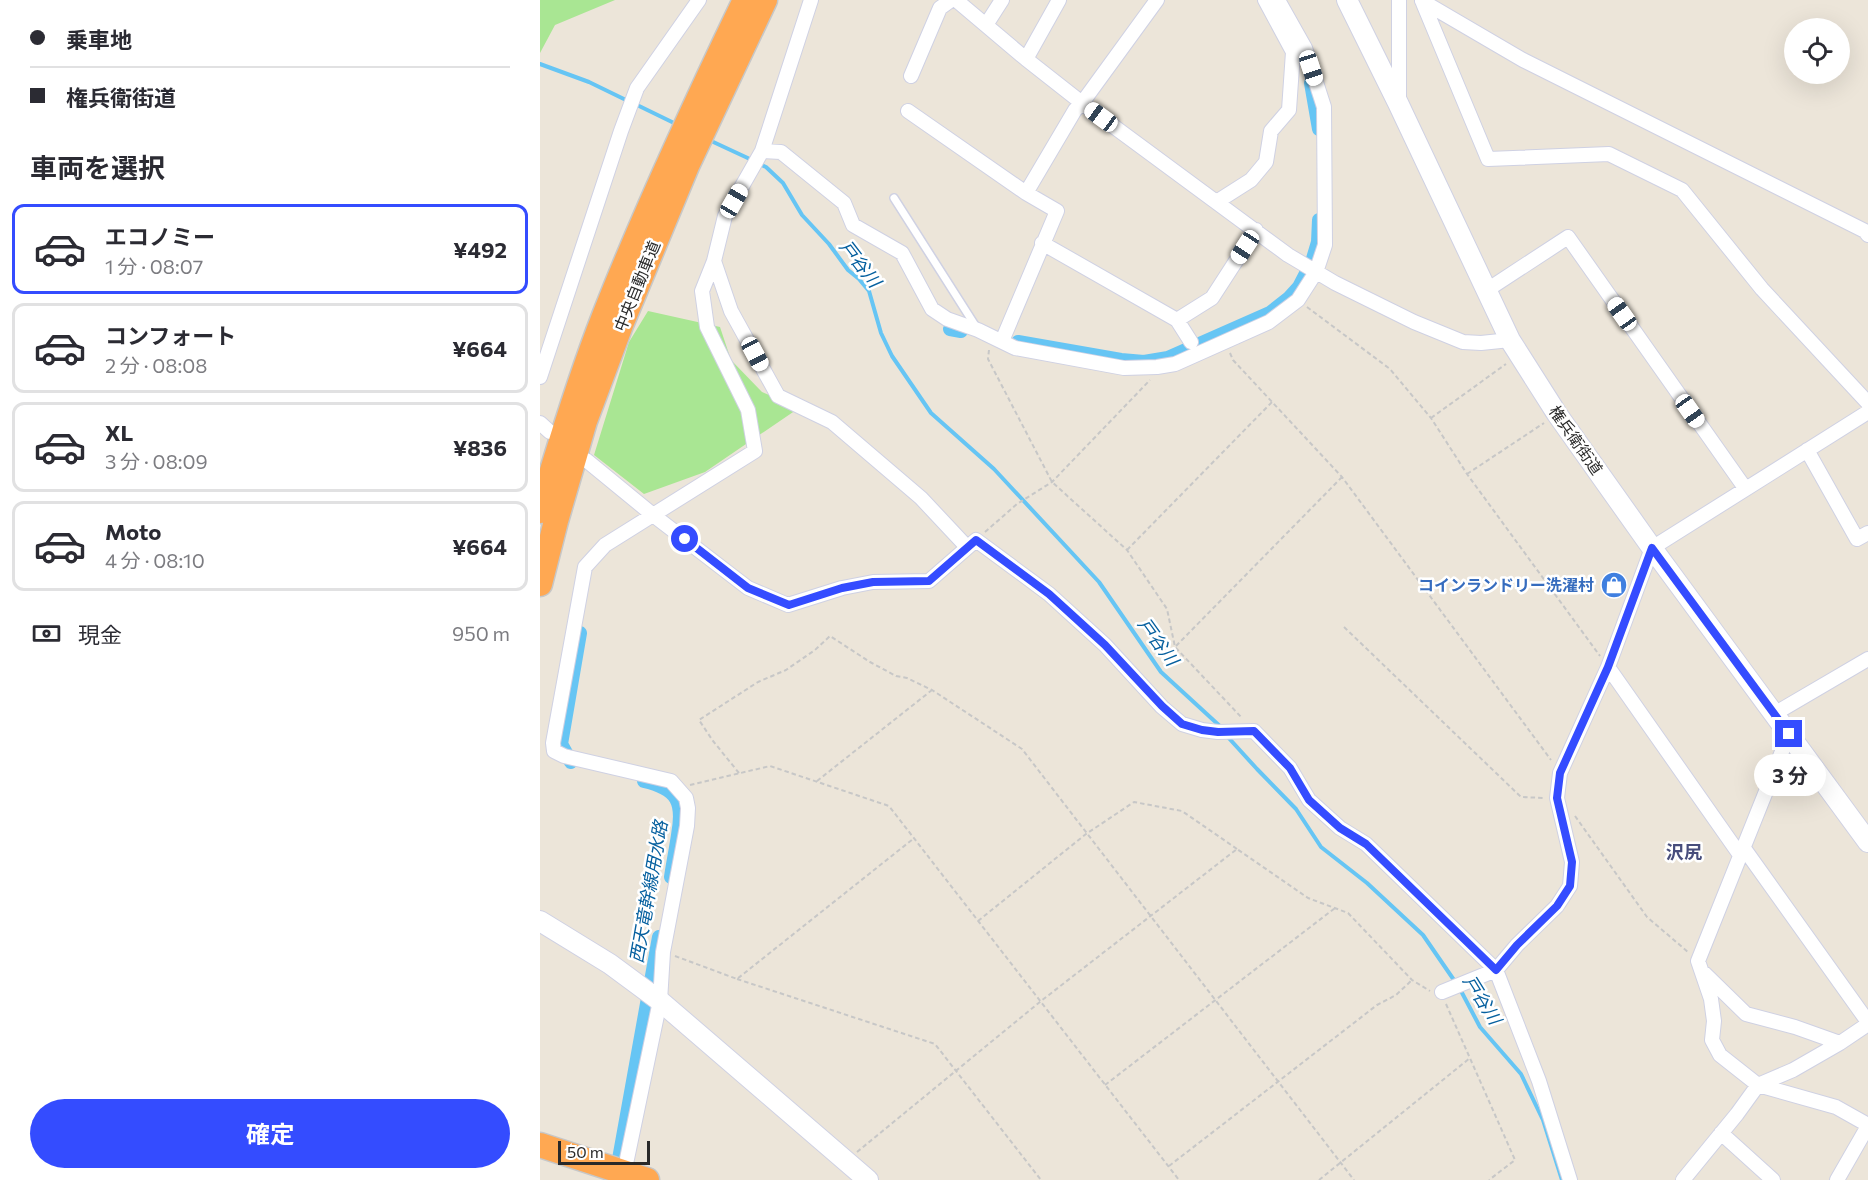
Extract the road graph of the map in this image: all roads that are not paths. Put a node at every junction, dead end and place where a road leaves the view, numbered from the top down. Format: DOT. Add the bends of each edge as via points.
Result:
graph roads {
  1 [pos="699,0"];
  2 [pos="745,0"];
  3 [pos="765,0"];
  4 [pos="812,0"];
  5 [pos="951,0"];
  6 [pos="956,0"];
  7 [pos="1002,0"];
  8 [pos="1059,0"];
  9 [pos="1157,0"];
  10 [pos="1265,0"];
  11 [pos="1278,0"];
  12 [pos="1347,0"];
  13 [pos="1399,0"];
  14 [pos="1422,1"];
  15 [pos="986,25"];
  16 [pos="1026,59"];
  17 [pos="911,76"];
  18 [pos="1082,103"];
  19 [pos="1398,103"];
  20 [pos="908,111"];
  21 [pos="761,153"];
  22 [pos="1026,193"];
  23 [pos="894,198"];
  24 [pos="1218,201"];
  25 [pos="1256,230"];
  26 [pos="1867,233"];
  27 [pos="1042,243"];
  28 [pos="714,261"];
  29 [pos="1316,272"];
  30 [pos="1486,290"];
  31 [pos="1177,320"];
  32 [pos="978,330"];
  33 [pos="1002,340"];
  34 [pos="1191,342"];
  35 [pos="1514,347"];
  36 [pos="540,377"];
  37 [pos="1868,403"];
  38 [pos="1868,412"];
  39 [pos="1807,450"];
  40 [pos="586,460"];
  41 [pos="1745,488"];
  42 [pos="540,511"];
  43 [pos="653,515"];
  44 [pos="1868,533"];
  45 [pos="971,543"];
  46 [pos="1652,548"];
  47 [pos="540,584"];
  48 [pos="1868,659"];
  49 [pos="1608,667"];
  50 [pos="1774,714"];
  51 [pos="1789,734"];
  52 [pos="1868,842"];
  53 [pos="1742,851"];
  54 [pos="540,921"];
  55 [pos="1699,965"];
  56 [pos="1496,970"];
  57 [pos="1448,991"];
  58 [pos="660,1001"];
  59 [pos="1868,1023"];
  60 [pos="1840,1043"];
  61 [pos="1758,1085"];
  62 [pos="1868,1125"];
  63 [pos="1721,1133"];
  64 [pos="540,1145"];
  65 [pos="623,1176"];
  66 [pos="647,1180"];
  67 [pos="868,1180"];
  68 [pos="1570,1180"];
  69 [pos="1683,1180"];
  70 [pos="1773,1180"];
  71 [pos="1837,1180"];
  1 -- 36 [label="street" via="637,88"];
  2 -- 42 [label="highway, 中央自動車道" via="604,316 569,412"];
  3 -- 47 [label="highway, 中央自動車道" via="687,166 621,325 585,421"];
  4 -- 21 [label="street"];
  5 -- 17 [label="street" via="940,8"];
  6 -- 15 [label="street"];
  7 -- 15 [label="street"];
  8 -- 16 [label="street"];
  9 -- 18 [label="street"];
  10 -- 24 [label="street" via="1293,52 1289,110 1271,131 1266,162 1251,180"];
  11 -- 29 [label="street" via="1305,48 1324,107 1325,245"];
  12 -- 19 [label="street, 権兵衛街道"];
  13 -- 19 [label="street"];
  14 -- 26 [label="street" via="1523,60"];
  14 -- 37 [label="street" via="1488,159 1609,154 1683,190 1762,289"];
  15 -- 16 [label="street"];
  16 -- 18 [label="street"];
  18 -- 22 [label="street"];
  18 -- 24 [label="street"];
  19 -- 30 [label="street, 権兵衛街道"];
  20 -- 22 [label="street"];
  21 -- 28 [label="street" via="725,216"];
  21 -- 32 [label="street" via="781,152 844,203 854,225 902,253 933,309 946,319"];
  22 -- 27 [label="street" via="1057,211"];
  23 -- 32 [label="lane"];
  24 -- 25 [label="street"];
  25 -- 29 [label="street"];
  25 -- 31 [label="street" via="1212,298"];
  27 -- 31 [label="street"];
  27 -- 33 [label="street"];
  28 -- 43 [label="street" via="702,291 707,327 748,410 755,451"];
  28 -- 45 [label="street" via="731,311 778,396 832,422"];
  29 -- 33 [label="street" via="1298,300 1269,322 1174,364 1124,368 1015,348"];
  29 -- 35 [label="street" via="1414,322 1463,342"];
  30 -- 35 [label="street, 権兵衛街道"];
  30 -- 41 [label="street" via="1568,237"];
  31 -- 34 [label="street"];
  32 -- 33 [label="street"];
  35 -- 46 [label="street, 権兵衛街道"];
  38 -- 39 [label="street"];
  39 -- 41 [label="street"];
  39 -- 44 [label="street" via="1857,539"];
  40 -- 43 [label="street"];
  41 -- 46 [label="street"];
  43 -- 45 [label="street" via="748,588 789,605 873,582 929,581"];
  43 -- 58 [label="street" via="605,545 585,567 553,743 554,751 564,756 671,781 686,798 687,826 663,952"];
  45 -- 56 [label="street" via="1049,594 1182,724 1202,730 1254,731 1290,768 1309,800 1340,828 1366,844"];
  46 -- 49 [label="street"];
  46 -- 50 [label="street, 権兵衛街道"];
  48 -- 50 [label="street"];
  49 -- 53 [label="street"];
  49 -- 56 [label="street" via="1560,773 1557,798 1572,862 1570,886 1557,906"];
  50 -- 51 [label="street, 権兵衛街道"];
  51 -- 52 [label="street, 権兵衛街道"];
  51 -- 53 [label="street"];
  53 -- 55 [label="street"];
  53 -- 59 [label="street"];
  54 -- 58 [label="street" via="610,964"];
  55 -- 60 [label="street" via="1746,1014"];
  55 -- 61 [label="street" via="1711,999 1712,1040 1719,1055"];
  56 -- 57 [label="street"];
  56 -- 68 [label="street" via="1539,1081"];
  58 -- 65 [label="street"];
  58 -- 67 [label="street"];
  59 -- 60 [label="street"];
  60 -- 61 [label="street"];
  61 -- 62 [label="street" via="1836,1107"];
  61 -- 63 [label="street"];
  62 -- 71 [label="street"];
  63 -- 69 [label="street"];
  63 -- 70 [label="street"];
  64 -- 65 [label="highway"];
  65 -- 66 [label="highway"];
}
